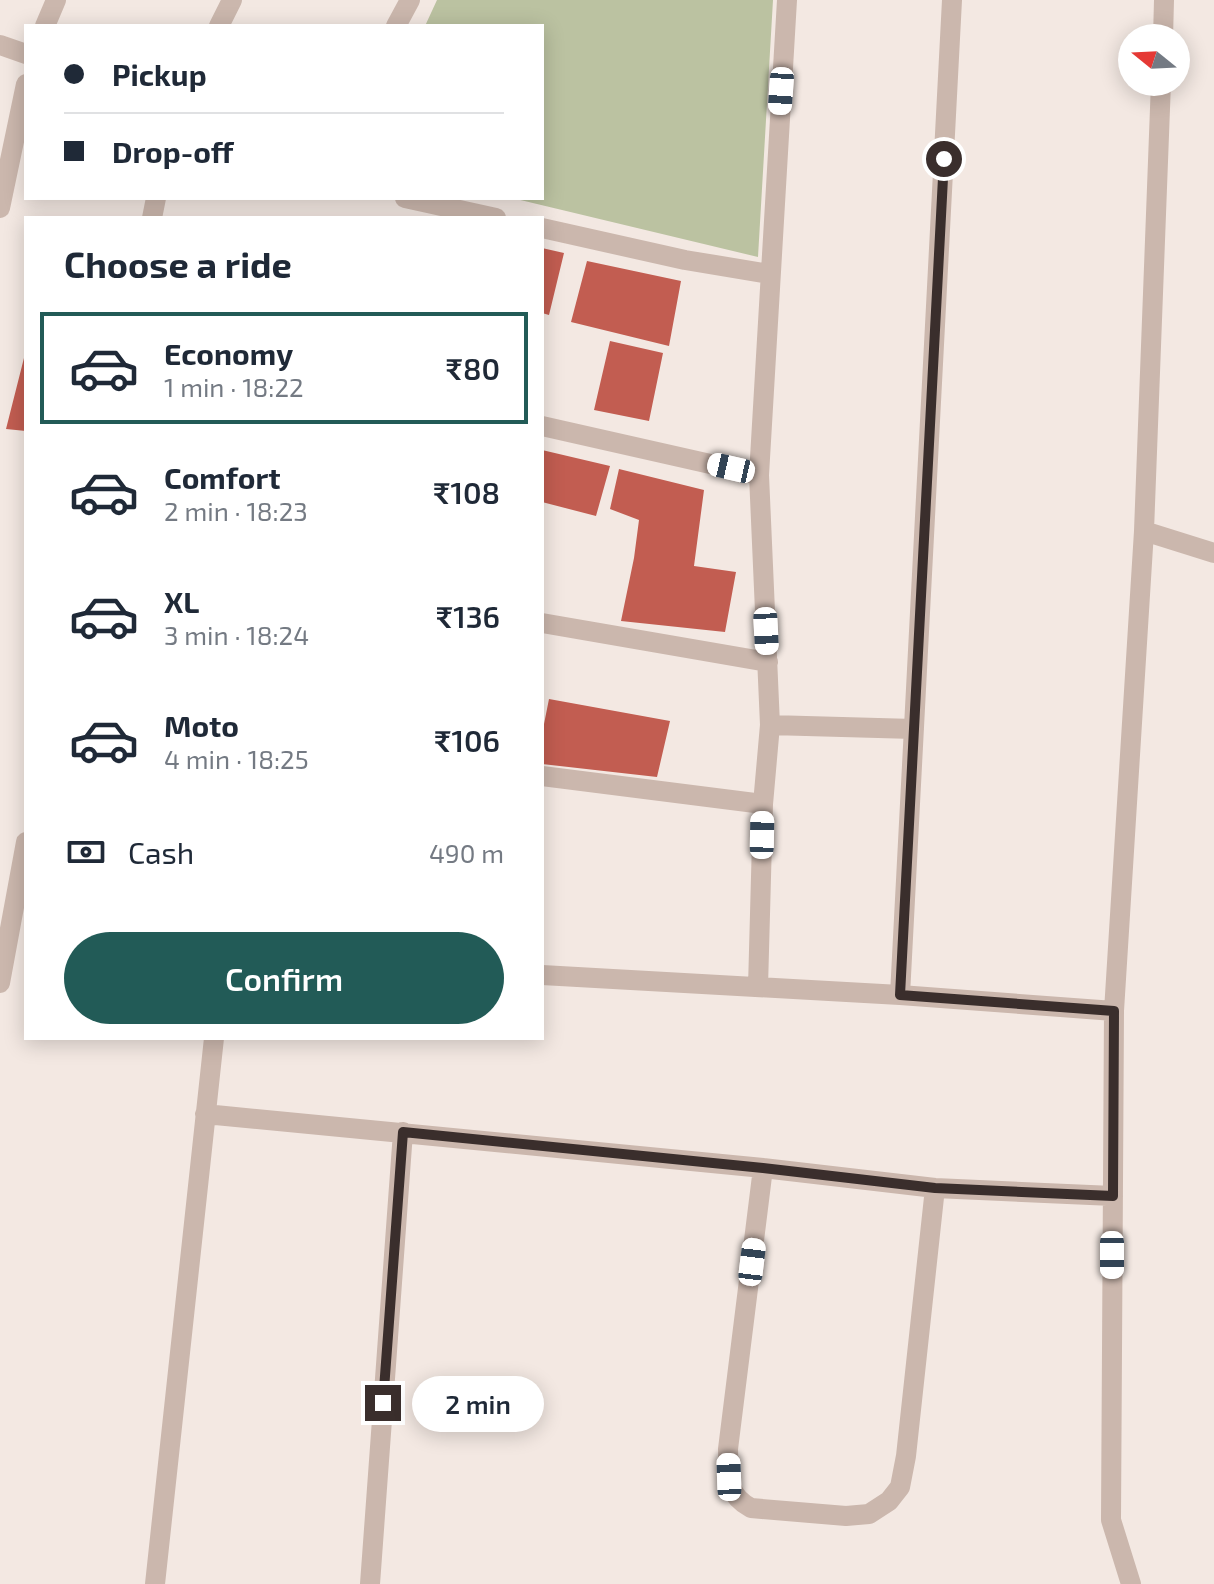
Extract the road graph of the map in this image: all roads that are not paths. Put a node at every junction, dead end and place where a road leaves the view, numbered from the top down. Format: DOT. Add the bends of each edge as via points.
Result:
graph roads {
  1 [pos="56,0"];
  2 [pos="232,0"];
  3 [pos="410,0"];
  4 [pos="787,0"];
  5 [pos="952,0"];
  6 [pos="1164,0"];
  7 [pos="46,24"];
  8 [pos="220,24"];
  9 [pos="397,24"];
  10 [pos="1163,24"];
  11 [pos="0,45"];
  12 [pos="24,53"];
  13 [pos="24,94"];
  14 [pos="1160,96"];
  15 [pos="414,200"];
  16 [pos="0,208"];
  17 [pos="487,216"];
  18 [pos="544,228"];
  19 [pos="770,274"];
  20 [pos="544,426"];
  21 [pos="759,475"];
  22 [pos="1144,531"];
  23 [pos="1214,553"];
  24 [pos="544,623"];
  25 [pos="768,662"];
  26 [pos="770,725"];
  27 [pos="914,729"];
  28 [pos="544,776"];
  29 [pos="763,804"];
  30 [pos="24,866"];
  31 [pos="20,914"];
  32 [pos="544,975"];
  33 [pos="0,983"];
  34 [pos="758,987"];
  35 [pos="900,995"];
  36 [pos="1114,1011"];
  37 [pos="214,1040"];
  38 [pos="205,1114"];
  39 [pos="403,1132"];
  40 [pos="763,1168"];
  41 [pos="935,1188"];
  42 [pos="1113,1196"];
  43 [pos="155,1584"];
  44 [pos="370,1584"];
  45 [pos="1131,1584"];
  1 -- 7 [label="street"];
  2 -- 8 [label="street"];
  3 -- 9 [label="street"];
  4 -- 19 [label="street"];
  5 -- 27 [label="street"];
  6 -- 10 [label="street"];
  11 -- 12 [label="street"];
  13 -- 16 [label="street"];
  14 -- 22 [label="street"];
  15 -- 17 [label="street"];
  18 -- 19 [label="street"];
  19 -- 21 [label="street"];
  20 -- 21 [label="street"];
  21 -- 25 [label="street"];
  22 -- 23 [label="street"];
  22 -- 36 [label="street"];
  24 -- 25 [label="street"];
  25 -- 26 [label="street"];
  26 -- 27 [label="street"];
  26 -- 29 [label="street"];
  27 -- 35 [label="street"];
  28 -- 29 [label="street"];
  29 -- 34 [label="street"];
  30 -- 31 [label="street"];
  31 -- 33 [label="street"];
  32 -- 34 [label="street"];
  34 -- 35 [label="street"];
  35 -- 36 [label="street"];
  36 -- 42 [label="street"];
  37 -- 38 [label="street"];
  38 -- 39 [label="street"];
  38 -- 43 [label="street"];
  39 -- 40 [label="street"];
  39 -- 44 [label="street"];
  40 -- 41 [label="street"];
  40 -- 41 [label="street" via="728,1449 733,1492 751,1508 869,1514 900,1487"];
  41 -- 42 [label="street"];
  42 -- 45 [label="street" via="1111,1520"];
}
